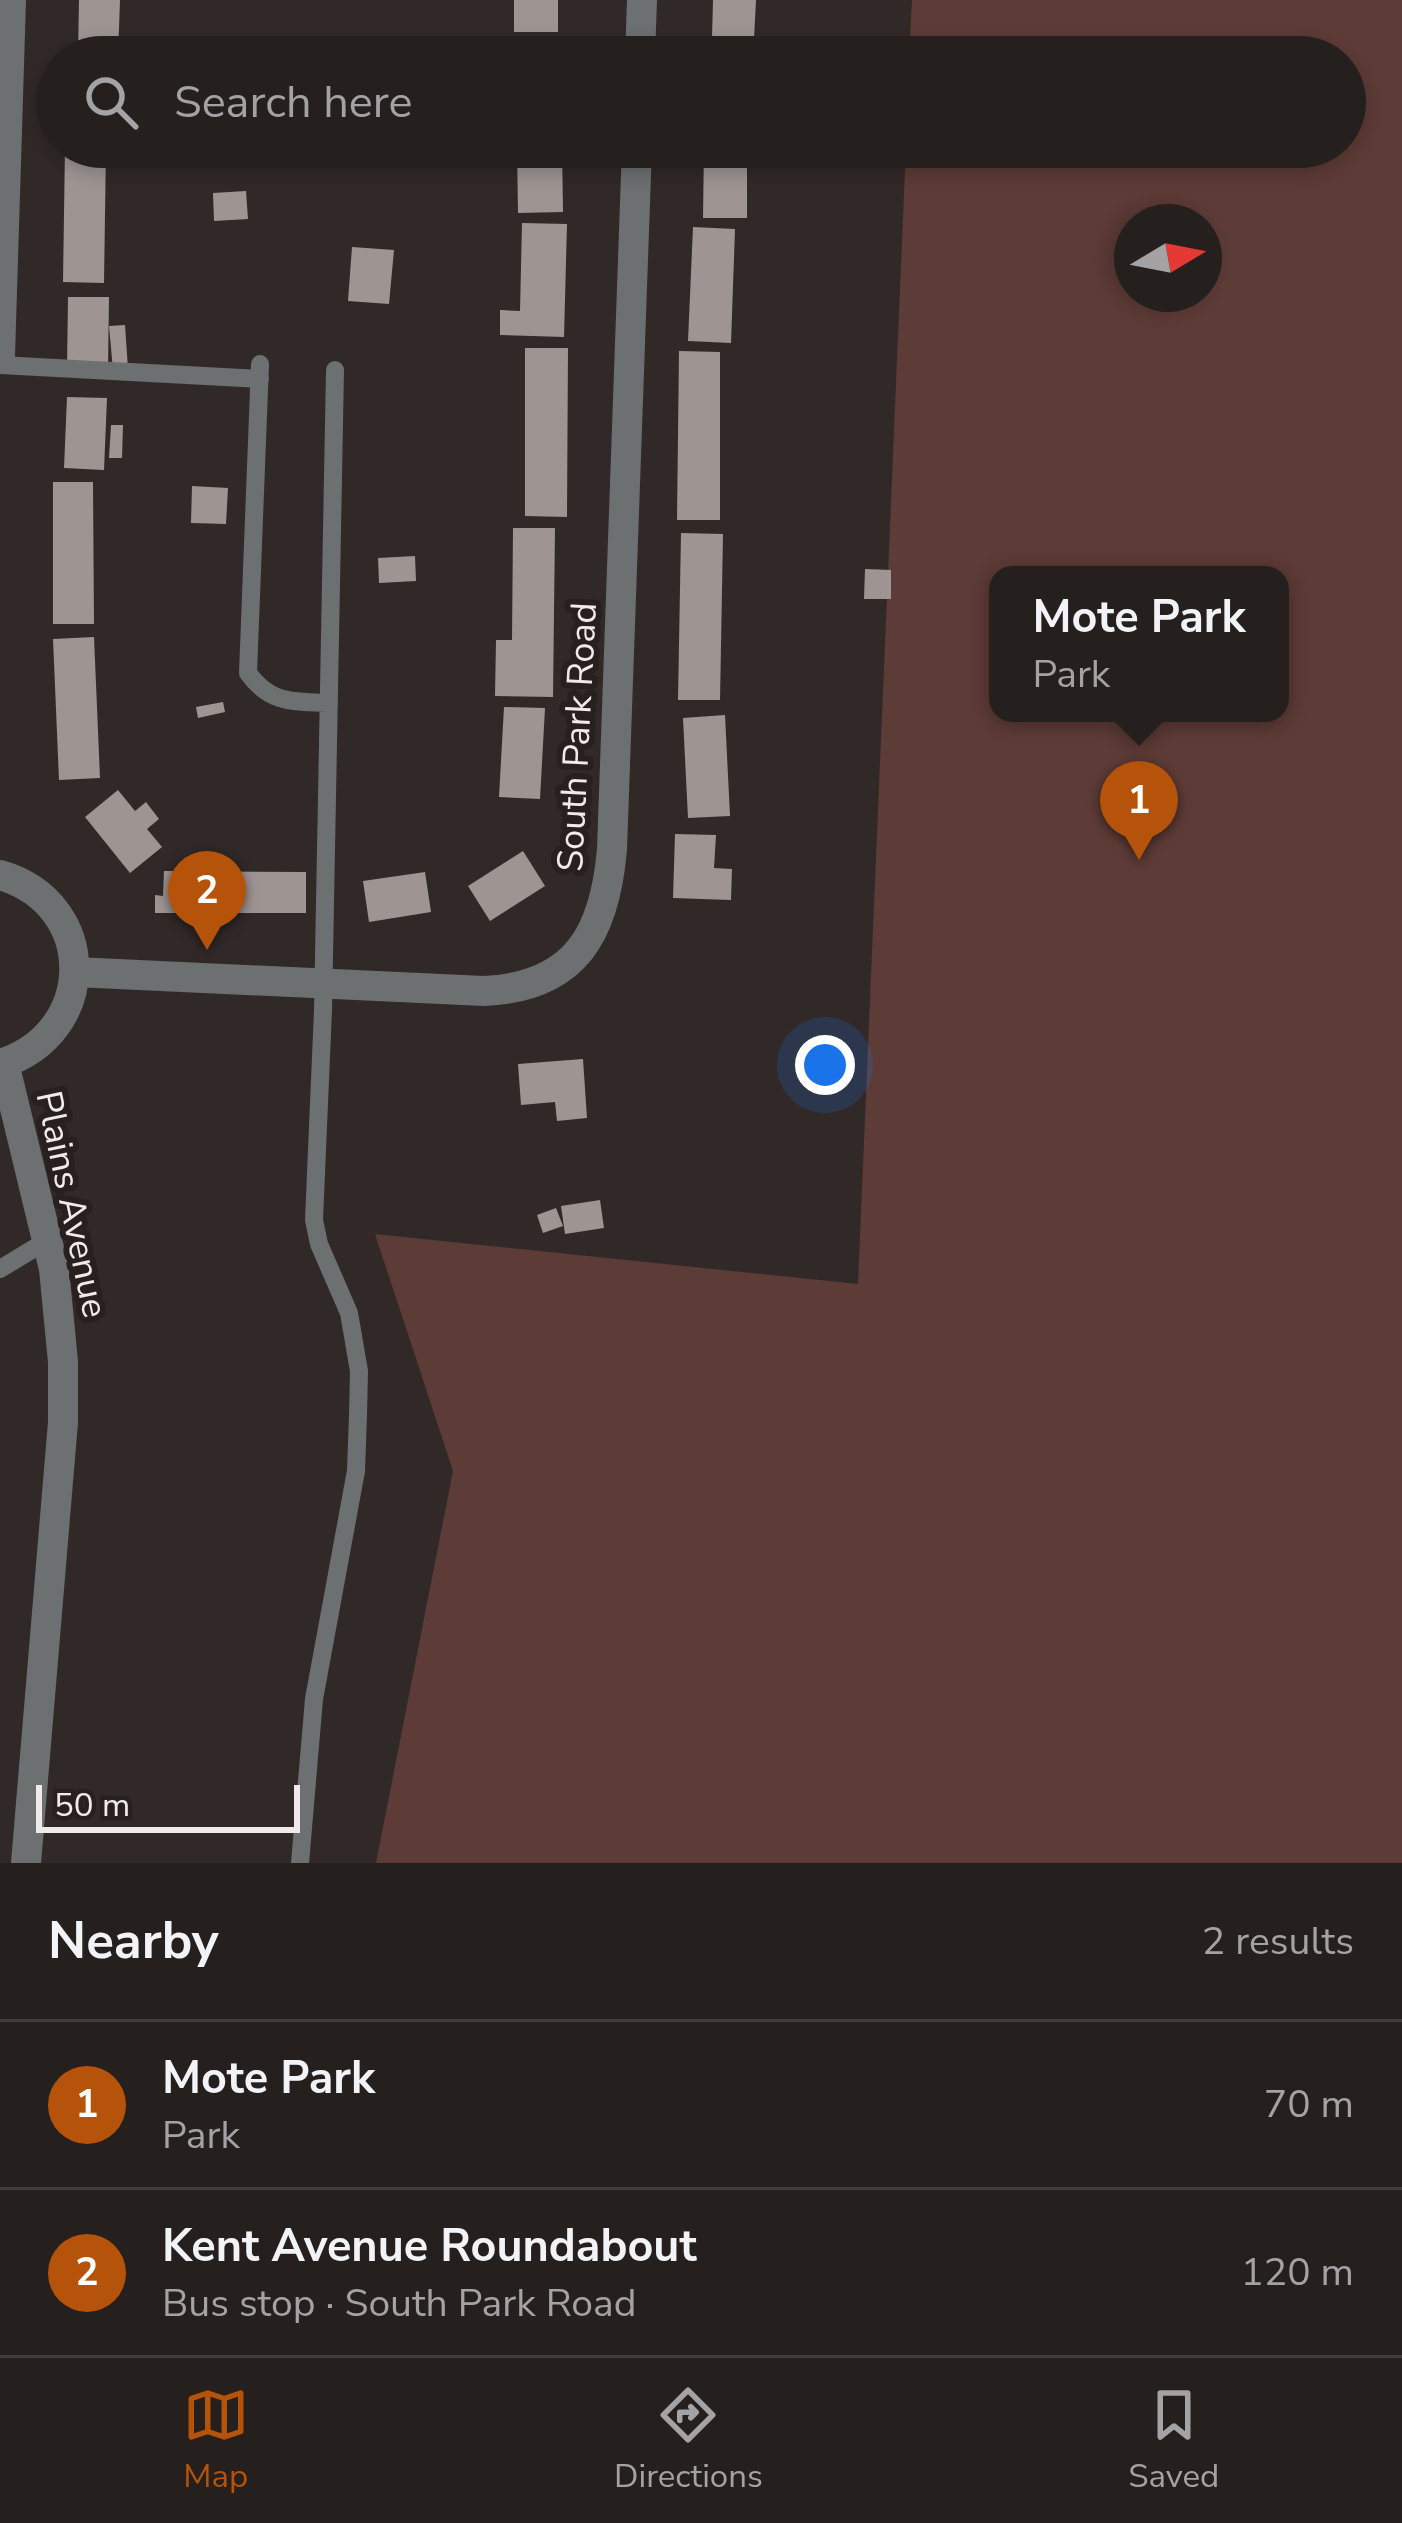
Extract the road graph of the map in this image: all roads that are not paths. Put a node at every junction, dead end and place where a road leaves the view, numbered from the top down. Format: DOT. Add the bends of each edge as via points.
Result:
graph roads {
  1 [pos="11,0"];
  2 [pos="642,0"];
  3 [pos="641,36"];
  4 [pos="636,168"];
  5 [pos="0,361"];
  6 [pos="335,370"];
  7 [pos="329,703"];
  8 [pos="0,875"];
  9 [pos="75,972"];
  10 [pos="322,986"];
  11 [pos="2,1064"];
  12 [pos="47,1240"];
  13 [pos="0,1269"];
  14 [pos="26,1863"];
  15 [pos="300,1863"];
  1 -- 5 [label="street"];
  2 -- 3 [label="street"];
  4 -- 10 [label="street, South Park Road" via="605,906 573,959 533,984 484,991"];
  5 -- 7 [label="lane" via="260,371 248,673 281,700"];
  6 -- 7 [label="lane"];
  7 -- 10 [label="lane"];
  8 -- 9 [label="street" via="56,912"];
  9 -- 10 [label="street, South Park Road"];
  9 -- 11 [label="street, Plains Avenue" via="54,1029"];
  10 -- 15 [label="lane" via="314,1220 352,1326 358,1415 356,1471 314,1700"];
  11 -- 12 [label="street, Plains Avenue"];
  12 -- 13 [label="lane"];
  12 -- 14 [label="street, Plains Avenue" via="60,1319 63,1422"];
}
